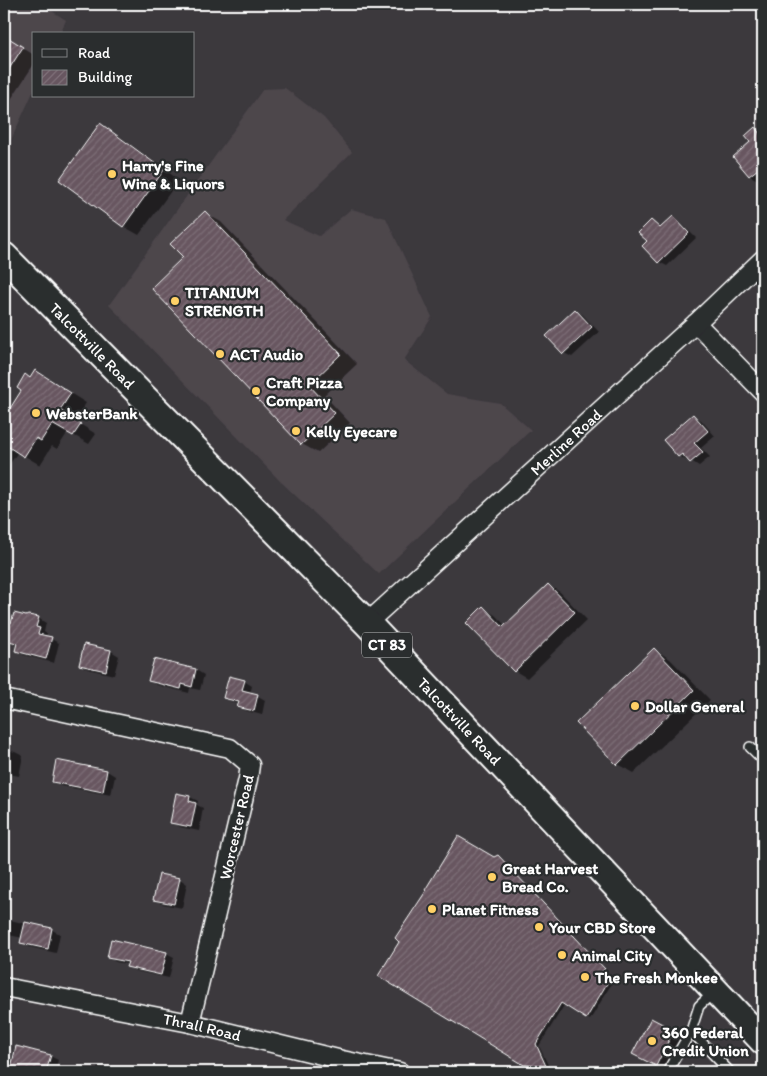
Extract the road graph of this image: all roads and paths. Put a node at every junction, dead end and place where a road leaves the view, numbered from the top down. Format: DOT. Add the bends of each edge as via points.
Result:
graph roads {
  1 [pos="4,256"];
  2 [pos="763,259"];
  3 [pos="696,323"];
  4 [pos="763,392"];
  5 [pos="367,624"];
  6 [pos="4,699"];
  7 [pos="750,747"];
  8 [pos="763,760"];
  9 [pos="4,987"];
  10 [pos="715,991"];
  11 [pos="190,1023"];
  12 [pos="691,1031"];
  13 [pos="763,1041"];
  14 [pos="400,1072"];
  15 [pos="667,1072"];
  16 [pos="730,1072"];
  1 -- 5 [label="main road, Talcottville Road / CT 83"];
  2 -- 3 [label="street, Merline Road"];
  3 -- 4 [label="street"];
  3 -- 5 [label="street, Merline Road"];
  5 -- 10 [label="main road, Talcottville Road / CT 83"];
  6 -- 11 [label="street, Worcester Road" via="230,748 250,765"];
  7 -- 8 [label="lane"];
  9 -- 11 [label="street, Thrall Road"];
  10 -- 12 [label="lane" via="700,1006"];
  10 -- 13 [label="main road, Talcottville Road / CT 83"];
  11 -- 14 [label="street, Thrall Road"];
  12 -- 15 [label="lane"];
  12 -- 16 [label="lane"];
}
